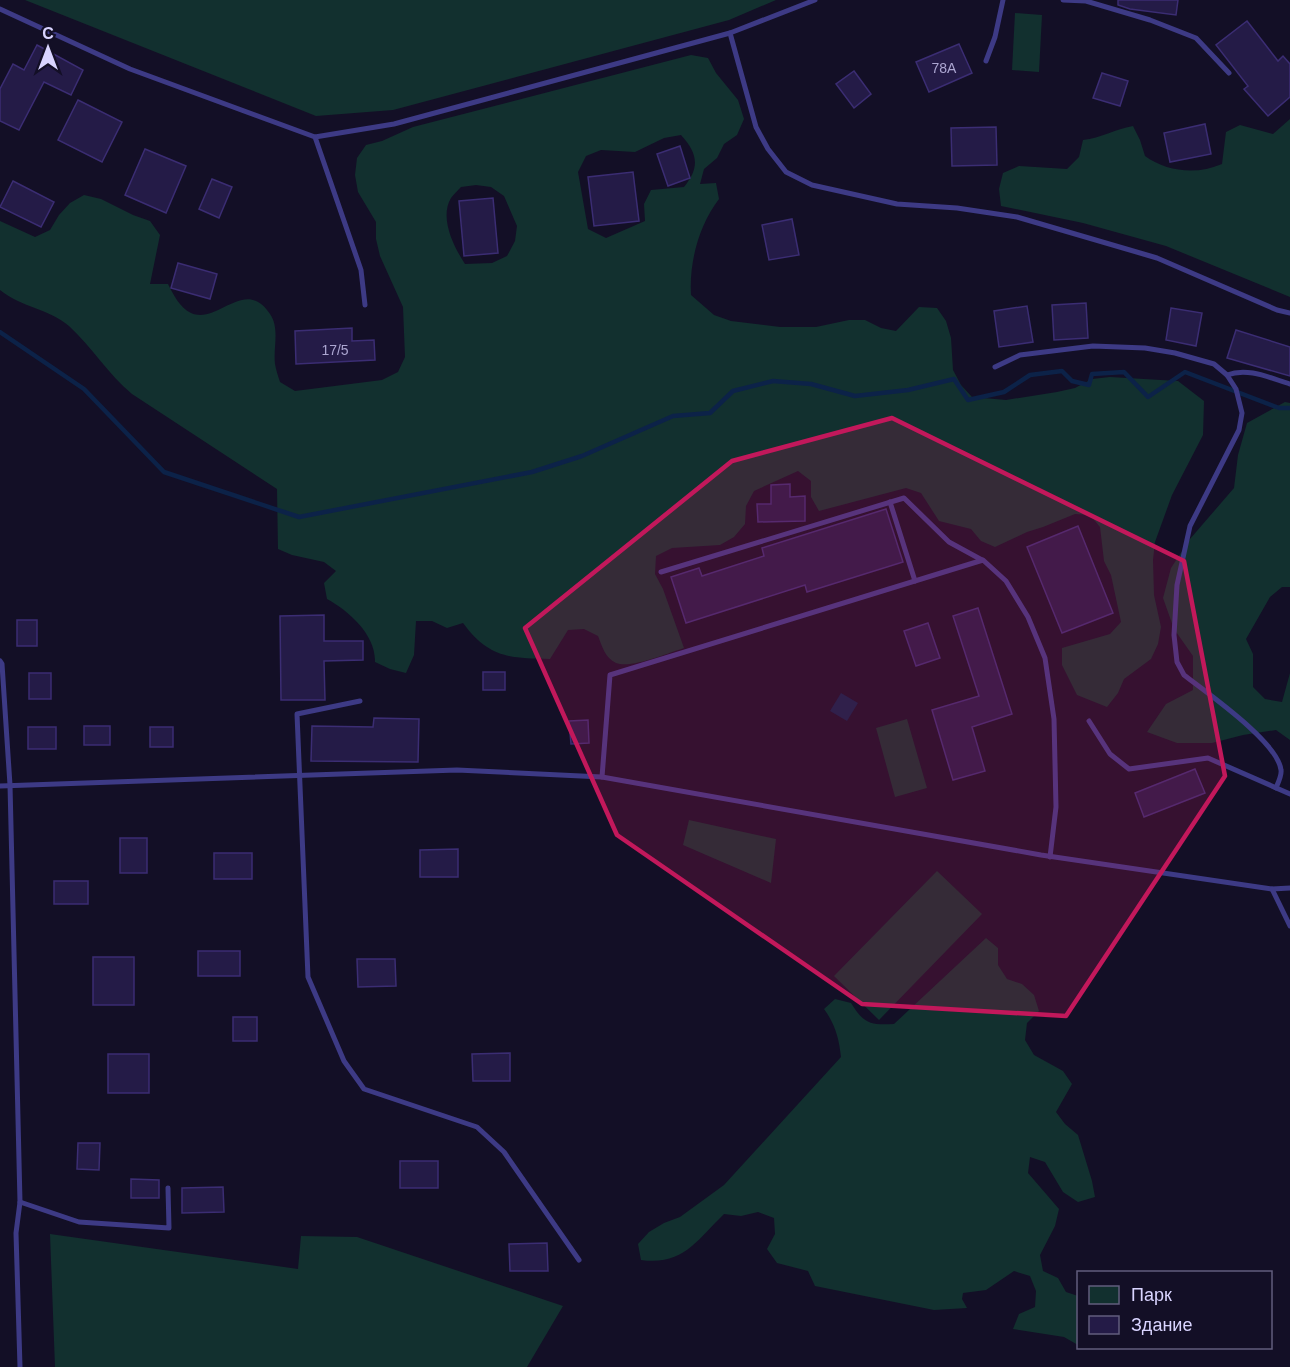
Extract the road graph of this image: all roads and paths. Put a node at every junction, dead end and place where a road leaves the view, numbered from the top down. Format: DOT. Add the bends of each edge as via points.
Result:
graph roads {
  1 [pos="815,0"];
  2 [pos="1003,0"];
  3 [pos="1063,0"];
  4 [pos="0,9"];
  5 [pos="730,33"];
  6 [pos="986,61"];
  7 [pos="1229,73"];
  8 [pos="315,136"];
  9 [pos="365,305"];
  10 [pos="1290,313"];
  11 [pos="995,367"];
  12 [pos="1227,375"];
  13 [pos="1290,384"];
  14 [pos="890,502"];
  15 [pos="983,560"];
  16 [pos="660,572"];
  17 [pos="915,581"];
  18 [pos="0,661"];
  19 [pos="360,701"];
  20 [pos="1089,721"];
  21 [pos="299,775"];
  22 [pos="603,777"];
  23 [pos="10,785"];
  24 [pos="0,786"];
  25 [pos="1276,788"];
  26 [pos="1290,794"];
  27 [pos="1050,857"];
  28 [pos="1290,888"];
  29 [pos="1272,890"];
  30 [pos="1290,926"];
  31 [pos="168,1188"];
  32 [pos="20,1202"];
  33 [pos="579,1260"];
  34 [pos="21,1367"];
  1 -- 5 [label="lane"];
  2 -- 6 [label="lane"];
  3 -- 7 [label="lane" via="1086,1 1196,38"];
  4 -- 8 [label="lane" via="130,69"];
  5 -- 8 [label="lane" via="394,124"];
  5 -- 10 [label="lane" via="756,127 786,172 812,184 897,204 1017,217 1157,258"];
  8 -- 9 [label="lane" via="361,270"];
  11 -- 12 [label="lane" via="1020,355 1093,346 1175,352 1214,364"];
  12 -- 13 [label="lane" via="1249,372"];
  12 -- 25 [label="lane" via="1236,389 1242,413 1239,430 1190,526 1177,585 1177,662 1184,675 1260,737 1277,757 1282,772"];
  14 -- 15 [label="lane" via="904,498 949,542"];
  14 -- 16 [label="lane"];
  14 -- 17 [label="lane"];
  15 -- 17 [label="lane"];
  15 -- 27 [label="lane" via="1006,581 1028,617 1045,658 1055,730 1056,807"];
  17 -- 22 [label="lane" via="610,675"];
  18 -- 23 [label="lane"];
  19 -- 21 [label="lane" via="297,714"];
  20 -- 25 [label="lane" via="1110,754 1129,769 1208,758"];
  21 -- 22 [label="lane" via="457,770"];
  21 -- 23 [label="lane"];
  21 -- 33 [label="lane" via="308,977 344,1061 364,1089 477,1127 504,1152"];
  22 -- 27 [label="lane"];
  23 -- 24 [label="lane"];
  23 -- 32 [label="lane"];
  25 -- 26 [label="lane"];
  27 -- 29 [label="lane"];
  28 -- 29 [label="lane"];
  29 -- 30 [label="lane"];
  31 -- 32 [label="lane" via="169,1228 79,1222"];
  32 -- 34 [label="lane" via="16,1233"];
}
